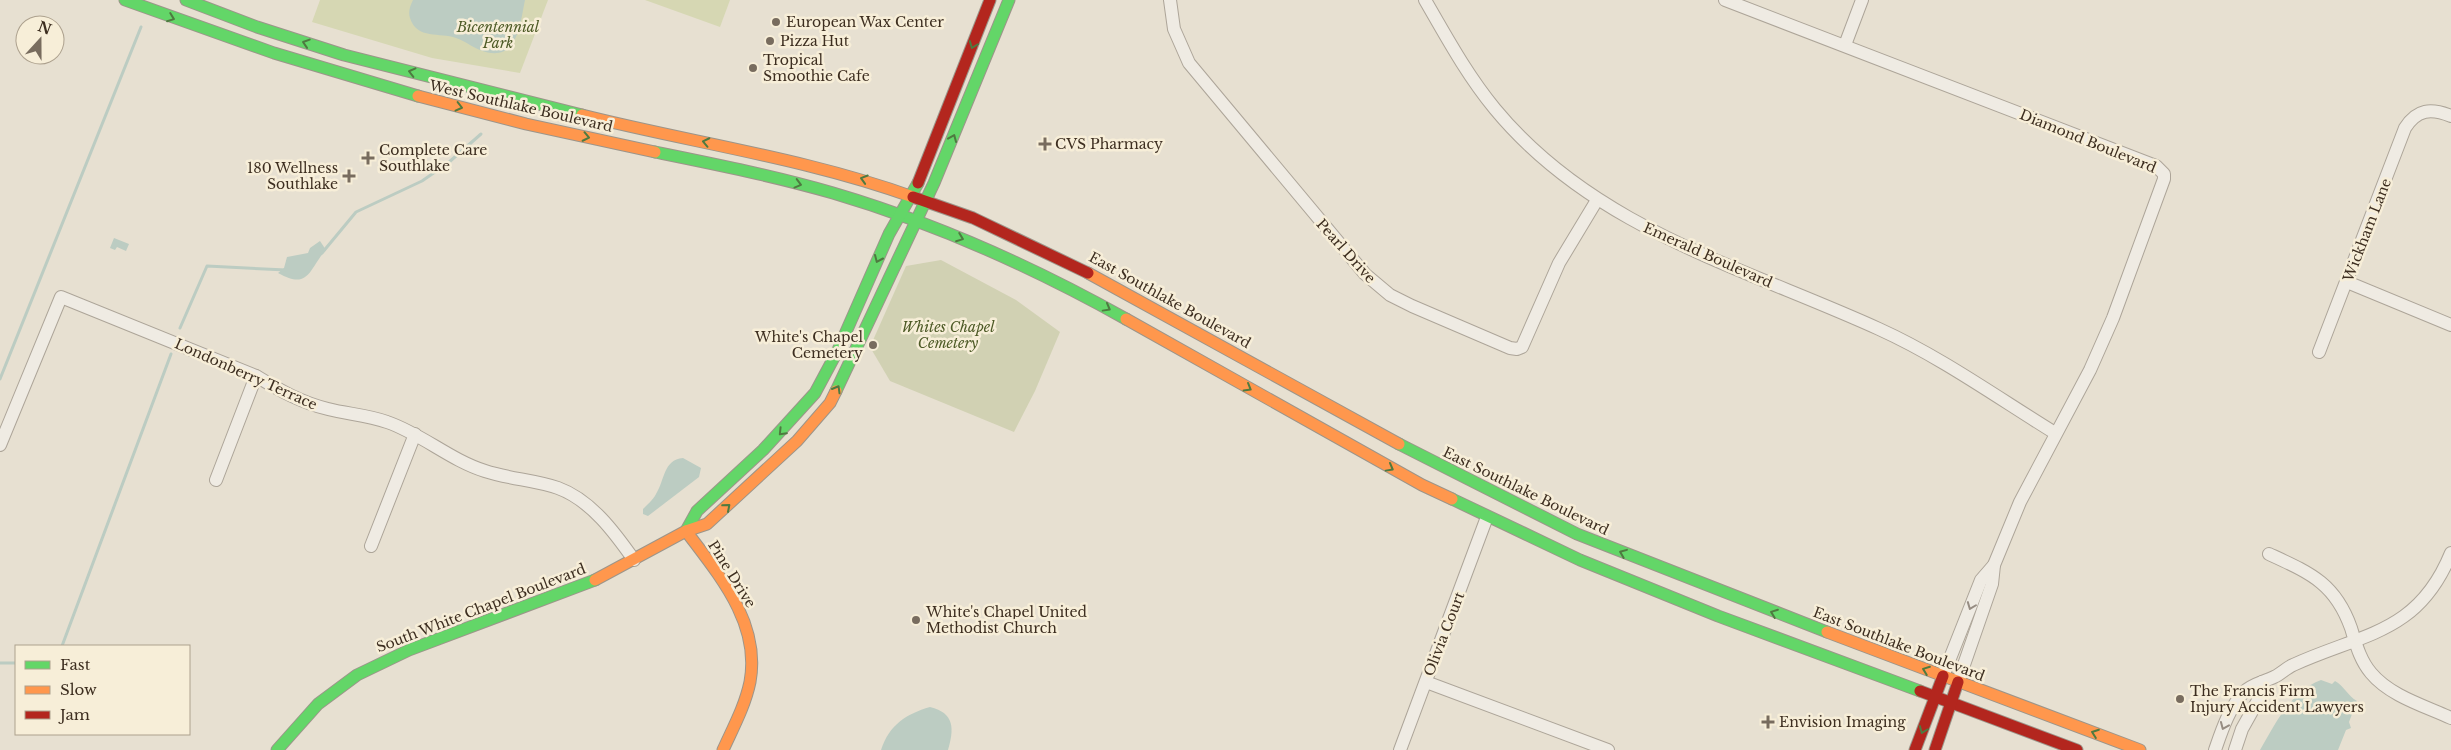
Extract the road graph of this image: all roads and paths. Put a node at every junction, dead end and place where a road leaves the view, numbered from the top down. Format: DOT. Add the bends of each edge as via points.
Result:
graph roads {
  1 [pos="125,0"];
  2 [pos="152,0"];
  3 [pos="189,0"];
  4 [pos="990,0"];
  5 [pos="1009,0"];
  6 [pos="1170,0"];
  7 [pos="1425,0"];
  8 [pos="1725,0"];
  9 [pos="1862,0"];
  10 [pos="205,31"];
  11 [pos="269,31"];
  12 [pos="1845,45"];
  13 [pos="2451,116"];
  14 [pos="910,194"];
  15 [pos="926,200"];
  16 [pos="1598,200"];
  17 [pos="900,215"];
  18 [pos="915,220"];
  19 [pos="2347,282"];
  20 [pos="1162,312"];
  21 [pos="2451,325"];
  22 [pos="1149,332"];
  23 [pos="2319,352"];
  24 [pos="256,376"];
  25 [pos="2055,433"];
  26 [pos="415,434"];
  27 [pos="0,445"];
  28 [pos="216,480"];
  29 [pos="1488,517"];
  30 [pos="686,531"];
  31 [pos="1576,534"];
  32 [pos="371,546"];
  33 [pos="2451,553"];
  34 [pos="2269,554"];
  35 [pos="634,560"];
  36 [pos="1994,565"];
  37 [pos="2356,642"];
  38 [pos="1943,676"];
  39 [pos="1426,682"];
  40 [pos="1958,682"];
  41 [pos="2262,682"];
  42 [pos="1935,697"];
  43 [pos="1952,703"];
  44 [pos="2451,718"];
  45 [pos="277,750"];
  46 [pos="723,750"];
  47 [pos="1400,750"];
  48 [pos="1608,750"];
  49 [pos="1915,750"];
  50 [pos="1936,750"];
  51 [pos="2077,750"];
  52 [pos="2140,750"];
  53 [pos="2215,750"];
  54 [pos="2235,750"];
  1 -- 10 [label="main road, West Southlake Boulevard, one-way"];
  2 -- 3 [label="main road" via="167,5"];
  3 -- 11 [label="main road, West Southlake Boulevard"];
  4 -- 14 [label="main road, one-way" via="919,181"];
  15 -- 5 [label="main road, South White Chapel Boulevard, one-way"];
  6 -- 16 [label="street, Pearl Drive" via="1174,29 1189,63 1365,274 1390,295 1412,306 1517,349 1526,341 1559,263"];
  7 -- 16 [label="street, Emerald Boulevard" via="1469,75 1495,109 1551,164"];
  8 -- 12 [label="street, Diamond Boulevard"];
  9 -- 12 [label="street"];
  10 -- 11 [label="main road" via="218,24 253,32"];
  10 -- 17 [label="main road, West Southlake Boulevard, one-way" via="330,73 419,97 778,179"];
  14 -- 11 [label="main road, West Southlake Boulevard, one-way" via="784,158 596,118 344,55"];
  12 -- 25 [label="street, Diamond Boulevard" via="2162,170 2164,179 2113,318 2090,370"];
  13 -- 19 [label="street, Wickham Lane" via="2440,112 2421,113 2412,117 2405,128"];
  14 -- 15 [label="main road, West Southlake Boulevard"];
  14 -- 17 [label="main road"];
  15 -- 18 [label="main road, South White Chapel Boulevard"];
  15 -- 20 [label="main road, East Southlake Boulevard" via="1020,239"];
  16 -- 25 [label="street, Emerald Boulevard" via="1630,220 1698,253 1881,330 1927,354"];
  17 -- 18 [label="main road, West Southlake Boulevard"];
  17 -- 30 [label="main road, one-way" via="815,393 764,450 697,511"];
  18 -- 22 [label="main road, one-way" via="1040,273"];
  30 -- 18 [label="main road, South White Chapel Boulevard, one-way" via="707,524 747,489 797,441 830,402"];
  19 -- 21 [label="street"];
  19 -- 23 [label="street, Wickham Lane"];
  20 -- 22 [label="main road"];
  20 -- 31 [label="main road, East Southlake Boulevard" via="1418,454"];
  22 -- 29 [label="main road, one-way" via="1422,485"];
  24 -- 26 [label="street, Londonberry Terrace" via="304,402 386,422"];
  24 -- 27 [label="street, Londonberry Terrace" via="61,297"];
  24 -- 28 [label="street"];
  25 -- 36 [label="street, Diamond Boulevard" via="2020,502"];
  26 -- 32 [label="street"];
  26 -- 35 [label="street, Londonberry Terrace" via="485,471 560,489 591,508 617,535"];
  29 -- 31 [label="main road" via="1494,513 1512,512"];
  29 -- 39 [label="street, Olivia Court"];
  29 -- 42 [label="main road" via="1580,560 1676,599"];
  30 -- 35 [label="main road, South White Chapel Boulevard"];
  30 -- 46 [label="main road, Pine Drive" via="742,615 752,648 750,682"];
  38 -- 31 [label="main road, East Southlake Boulevard, one-way"];
  33 -- 37 [label="street" via="2437,583 2414,610 2387,628"];
  34 -- 37 [label="street" via="2312,573 2325,584 2346,614"];
  35 -- 45 [label="main road, South White Chapel Boulevard" via="603,577 409,650 356,675 318,704"];
  36 -- 38 [label="street, Diamond Boulevard, one-way" via="1981,580"];
  36 -- 40 [label="street, Diamond Boulevard" via="1992,584"];
  37 -- 41 [label="street" via="2291,666"];
  37 -- 44 [label="street" via="2362,662 2387,688"];
  38 -- 40 [label="main road, East Southlake Boulevard"];
  38 -- 42 [label="main road"];
  39 -- 47 [label="street, Olivia Court"];
  39 -- 48 [label="street"];
  40 -- 43 [label="main road"];
  52 -- 40 [label="main road, East Southlake Boulevard, one-way"];
  41 -- 53 [label="street, one-way" via="2244,692 2234,706"];
  41 -- 54 [label="street" via="2261,695 2242,729"];
  42 -- 43 [label="main road"];
  42 -- 49 [label="main road, one-way"];
  43 -- 50 [label="main road"];
  43 -- 51 [label="main road"];
}
